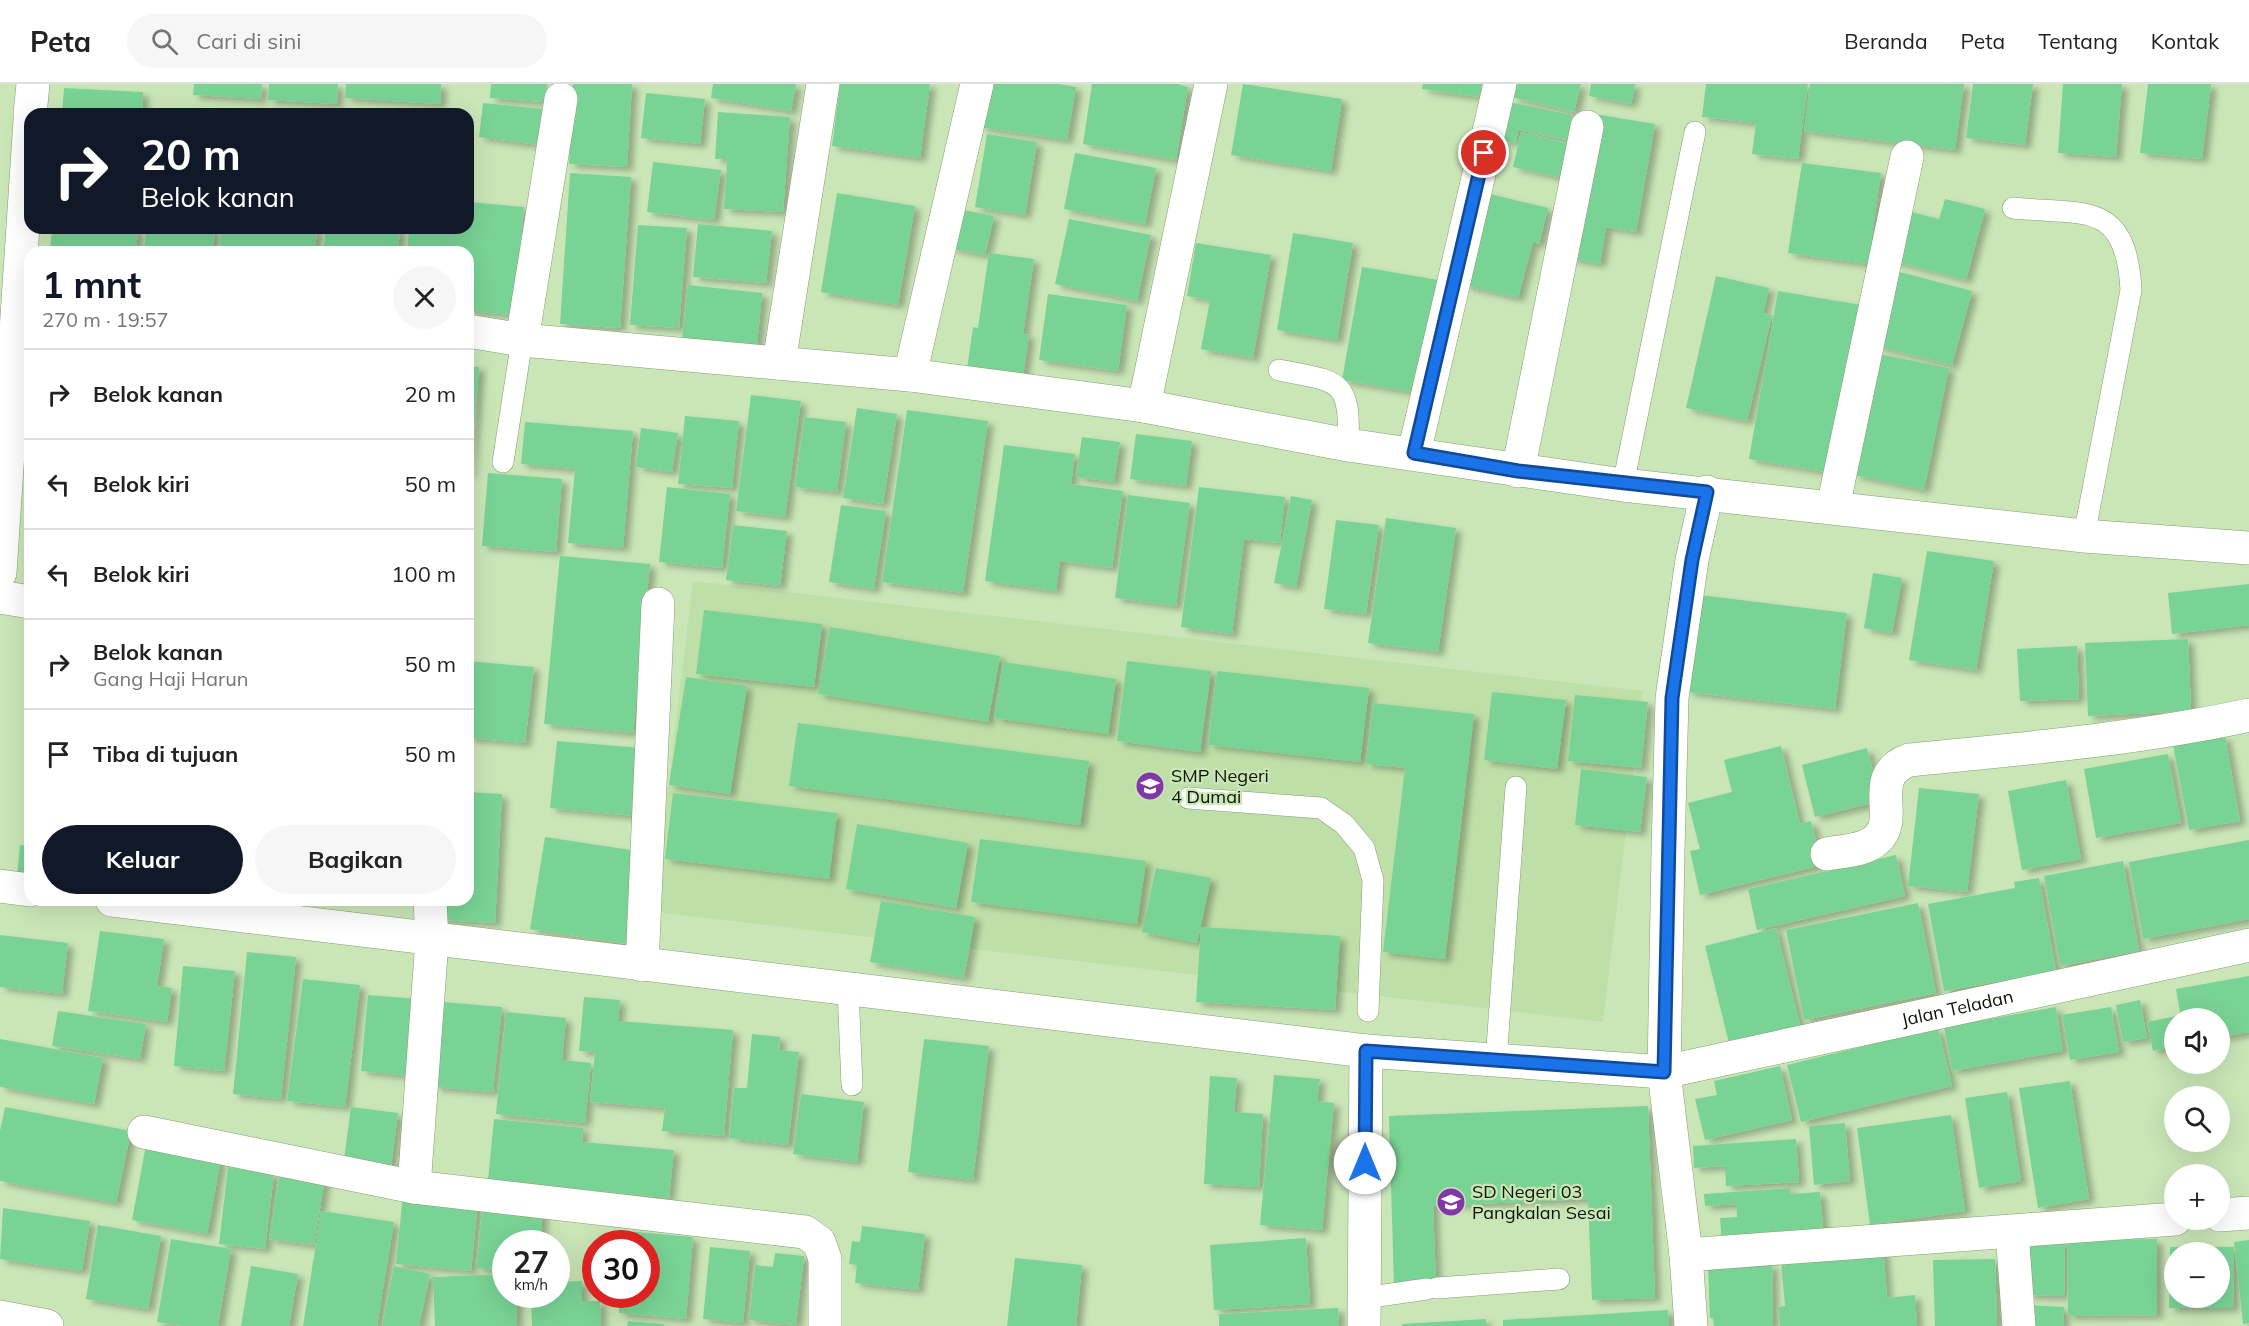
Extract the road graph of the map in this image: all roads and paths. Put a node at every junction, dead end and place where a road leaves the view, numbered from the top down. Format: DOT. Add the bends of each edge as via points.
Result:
graph roads {
  1 [pos="33,84"];
  2 [pos="823,84"];
  3 [pos="977,84"];
  4 [pos="1211,84"];
  5 [pos="1500,84"];
  6 [pos="561,99"];
  7 [pos="31,108"];
  8 [pos="1587,127"];
  9 [pos="1695,132"];
  10 [pos="1907,157"];
  11 [pos="2013,208"];
  12 [pos="24,276"];
  13 [pos="474,332"];
  14 [pos="522,340"];
  15 [pos="779,363"];
  16 [pos="1279,370"];
  17 [pos="910,375"];
  18 [pos="1144,406"];
  19 [pos="1348,445"];
  20 [pos="1414,453"];
  21 [pos="503,462"];
  22 [pos="1518,471"];
  23 [pos="1623,484"];
  24 [pos="1707,492"];
  25 [pos="1833,507"];
  26 [pos="2084,536"];
  27 [pos="2249,548"];
  28 [pos="0,573"];
  29 [pos="0,597"];
  30 [pos="24,601"];
  31 [pos="658,604"];
  32 [pos="2249,715"];
  33 [pos="1516,787"];
  34 [pos="1188,798"];
  35 [pos="1827,854"];
  36 [pos="0,886"];
  37 [pos="24,889"];
  38 [pos="160,906"];
  39 [pos="430,906"];
  40 [pos="432,940"];
  41 [pos="2249,945"];
  42 [pos="642,965"];
  43 [pos="848,990"];
  44 [pos="1367,1030"];
  45 [pos="1496,1061"];
  46 [pos="1664,1072"];
  47 [pos="852,1085"];
  48 [pos="144,1132"];
  49 [pos="414,1187"];
  50 [pos="2249,1213"];
  51 [pos="2230,1214"];
  52 [pos="2164,1220"];
  53 [pos="2012,1232"];
  54 [pos="1686,1255"];
  55 [pos="1559,1279"];
  56 [pos="1364,1312"];
  57 [pos="0,1317"];
  58 [pos="47,1326"];
  59 [pos="825,1326"];
  60 [pos="1690,1326"];
  61 [pos="2019,1326"];
  1 -- 7 [label="street"];
  2 -- 15 [label="street"];
  3 -- 17 [label="street"];
  4 -- 18 [label="street"];
  5 -- 20 [label="street"];
  6 -- 14 [label="street"];
  8 -- 22 [label="street"];
  9 -- 23 [label="lane"];
  10 -- 25 [label="street"];
  11 -- 26 [label="lane" via="2096,216 2114,227 2129,261 2131,290"];
  12 -- 28 [label="street"];
  13 -- 14 [label="street"];
  14 -- 15 [label="street"];
  14 -- 21 [label="lane"];
  15 -- 17 [label="street"];
  16 -- 19 [label="lane" via="1331,380 1341,390 1350,412"];
  17 -- 18 [label="street"];
  18 -- 19 [label="street"];
  19 -- 20 [label="street"];
  20 -- 22 [label="street"];
  22 -- 23 [label="street"];
  23 -- 24 [label="street"];
  24 -- 25 [label="street"];
  24 -- 46 [label="street" via="1692,560 1672,698"];
  25 -- 26 [label="street"];
  26 -- 27 [label="street"];
  29 -- 30 [label="street"];
  31 -- 42 [label="street"];
  32 -- 35 [label="street" via="2051,746 1909,760 1891,770 1887,778 1884,832 1875,842 1861,848"];
  33 -- 45 [label="lane"];
  34 -- 44 [label="lane" via="1321,808 1344,824 1364,848 1373,880"];
  36 -- 37 [label="street"];
  38 -- 40 [label="street, Jalan Teladan"];
  39 -- 40 [label="street"];
  40 -- 42 [label="street, Jalan Teladan"];
  40 -- 49 [label="street"];
  41 -- 46 [label="street, Jalan Teladan"];
  42 -- 43 [label="street, Jalan Teladan"];
  43 -- 44 [label="street, Jalan Teladan"];
  43 -- 47 [label="lane"];
  44 -- 45 [label="street, Jalan Teladan"];
  44 -- 56 [label="street"];
  45 -- 46 [label="street, Jalan Teladan"];
  46 -- 54 [label="street"];
  48 -- 49 [label="street"];
  49 -- 59 [label="street" via="805,1232 819,1242 825,1259"];
  50 -- 51 [label="street"];
  52 -- 53 [label="street"];
  53 -- 54 [label="street"];
  53 -- 61 [label="street"];
  54 -- 60 [label="street"];
  55 -- 56 [label="lane" via="1432,1289"];
  57 -- 58 [label="street"];
}
